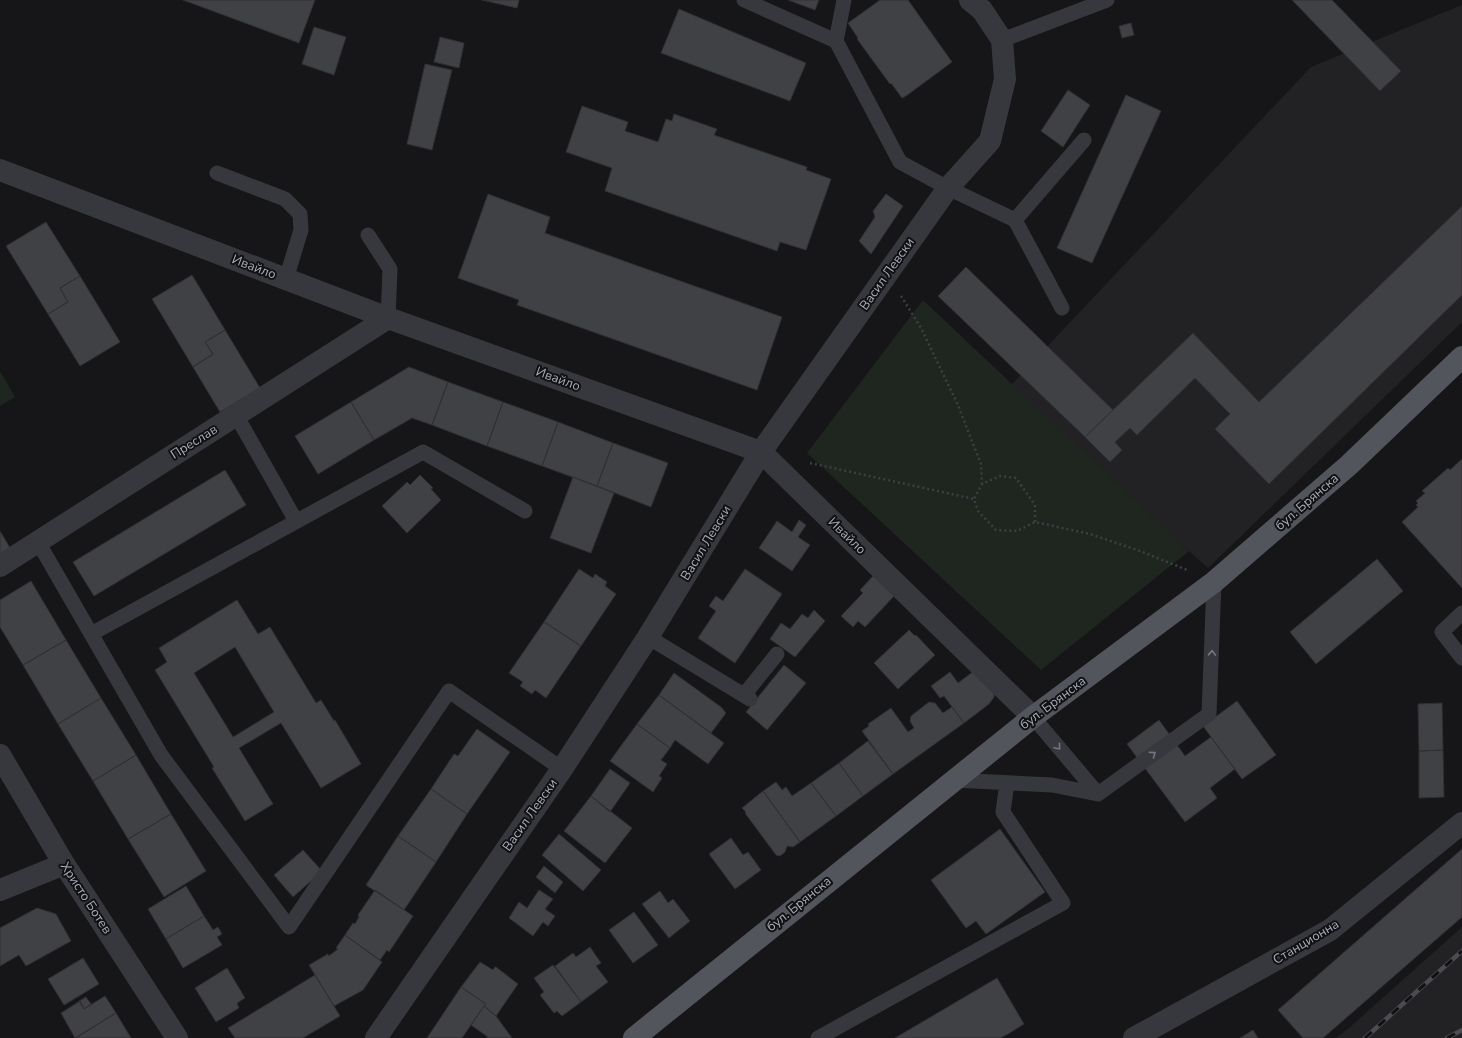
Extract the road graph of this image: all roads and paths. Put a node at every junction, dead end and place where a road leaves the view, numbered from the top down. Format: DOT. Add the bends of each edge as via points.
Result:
graph roads {
  1 [pos="744,0"];
  2 [pos="844,0"];
  3 [pos="970,0"];
  4 [pos="1107,0"];
  5 [pos="1002,40"];
  6 [pos="836,41"];
  7 [pos="1084,140"];
  8 [pos="0,170"];
  9 [pos="217,172"];
  10 [pos="948,188"];
  11 [pos="1015,220"];
  12 [pos="368,235"];
  13 [pos="885,278"];
  14 [pos="286,279"];
  15 [pos="1062,308"];
  16 [pos="388,318"];
  17 [pos="1462,357"];
  18 [pos="236,415"];
  19 [pos="761,452"];
  20 [pos="806,462"];
  21 [pos="982,484"];
  22 [pos="974,499"];
  23 [pos="525,511"];
  24 [pos="296,521"];
  25 [pos="1035,522"];
  26 [pos="38,542"];
  27 [pos="0,566"];
  28 [pos="1214,582"];
  29 [pos="1462,613"];
  30 [pos="91,634"];
  31 [pos="648,637"];
  32 [pos="778,654"];
  33 [pos="1462,658"];
  34 [pos="1033,717"];
  35 [pos="0,755"];
  36 [pos="562,769"];
  37 [pos="953,780"];
  38 [pos="1007,783"];
  39 [pos="1098,794"];
  40 [pos="1462,823"];
  41 [pos="64,864"];
  42 [pos="0,890"];
  43 [pos="177,1038"];
  44 [pos="376,1038"];
  45 [pos="634,1038"];
  46 [pos="818,1038"];
  47 [pos="1134,1038"];
  1 -- 6 [label="lane"];
  2 -- 6 [label="lane"];
  3 -- 5 [label="street" via="982,10"];
  4 -- 5 [label="lane"];
  5 -- 10 [label="street, Васил Левски" via="1005,79 990,141"];
  6 -- 10 [label="lane" via="900,162"];
  7 -- 11 [label="lane"];
  8 -- 14 [label="street, Ивайло"];
  9 -- 14 [label="lane" via="285,199 300,214 301,230"];
  10 -- 11 [label="lane"];
  10 -- 13 [label="street, Васил Левски"];
  11 -- 15 [label="lane"];
  12 -- 16 [label="lane" via="390,269"];
  13 -- 19 [label="street, Васил Левски"];
  13 -- 21 [label="path" via="900,295 921,328 953,396 980,464"];
  14 -- 16 [label="street, Ивайло"];
  16 -- 18 [label="street, Преслав"];
  16 -- 19 [label="street, Ивайло"];
  17 -- 28 [label="main road, бул. Брянска" via="1349,465"];
  18 -- 24 [label="lane"];
  18 -- 26 [label="street, Преслав"];
  19 -- 31 [label="street, Васил Левски"];
  19 -- 34 [label="street, Ивайло"];
  20 -- 22 [label="path"];
  21 -- 22 [label="path"];
  21 -- 25 [label="path" via="1000,476 1016,478 1036,505"];
  22 -- 25 [label="path" via="978,511 996,530 1017,531"];
  23 -- 24 [label="lane" via="423,452"];
  24 -- 30 [label="lane"];
  25 -- 28 [label="path" via="1090,534 1140,551"];
  26 -- 27 [label="street, Преслав"];
  26 -- 30 [label="lane"];
  28 -- 34 [label="main road, бул. Брянска"];
  39 -- 28 [label="lane, one-way" via="1209,714"];
  29 -- 33 [label="lane" via="1442,632"];
  30 -- 36 [label="lane" via="161,755 289,927 449,692"];
  31 -- 32 [label="lane" via="747,697"];
  31 -- 36 [label="street, Васил Левски"];
  34 -- 37 [label="main road, бул. Брянска"];
  34 -- 39 [label="lane, one-way"];
  35 -- 41 [label="street, Христо Ботев"];
  36 -- 44 [label="street, Васил Левски"];
  37 -- 38 [label="lane"];
  37 -- 45 [label="main road, бул. Брянска"];
  38 -- 39 [label="lane" via="1052,786"];
  38 -- 46 [label="lane" via="1003,812 1063,903"];
  40 -- 47 [label="street, Станционна" via="1330,930"];
  41 -- 42 [label="street"];
  41 -- 43 [label="street, Христо Ботев"];
}
